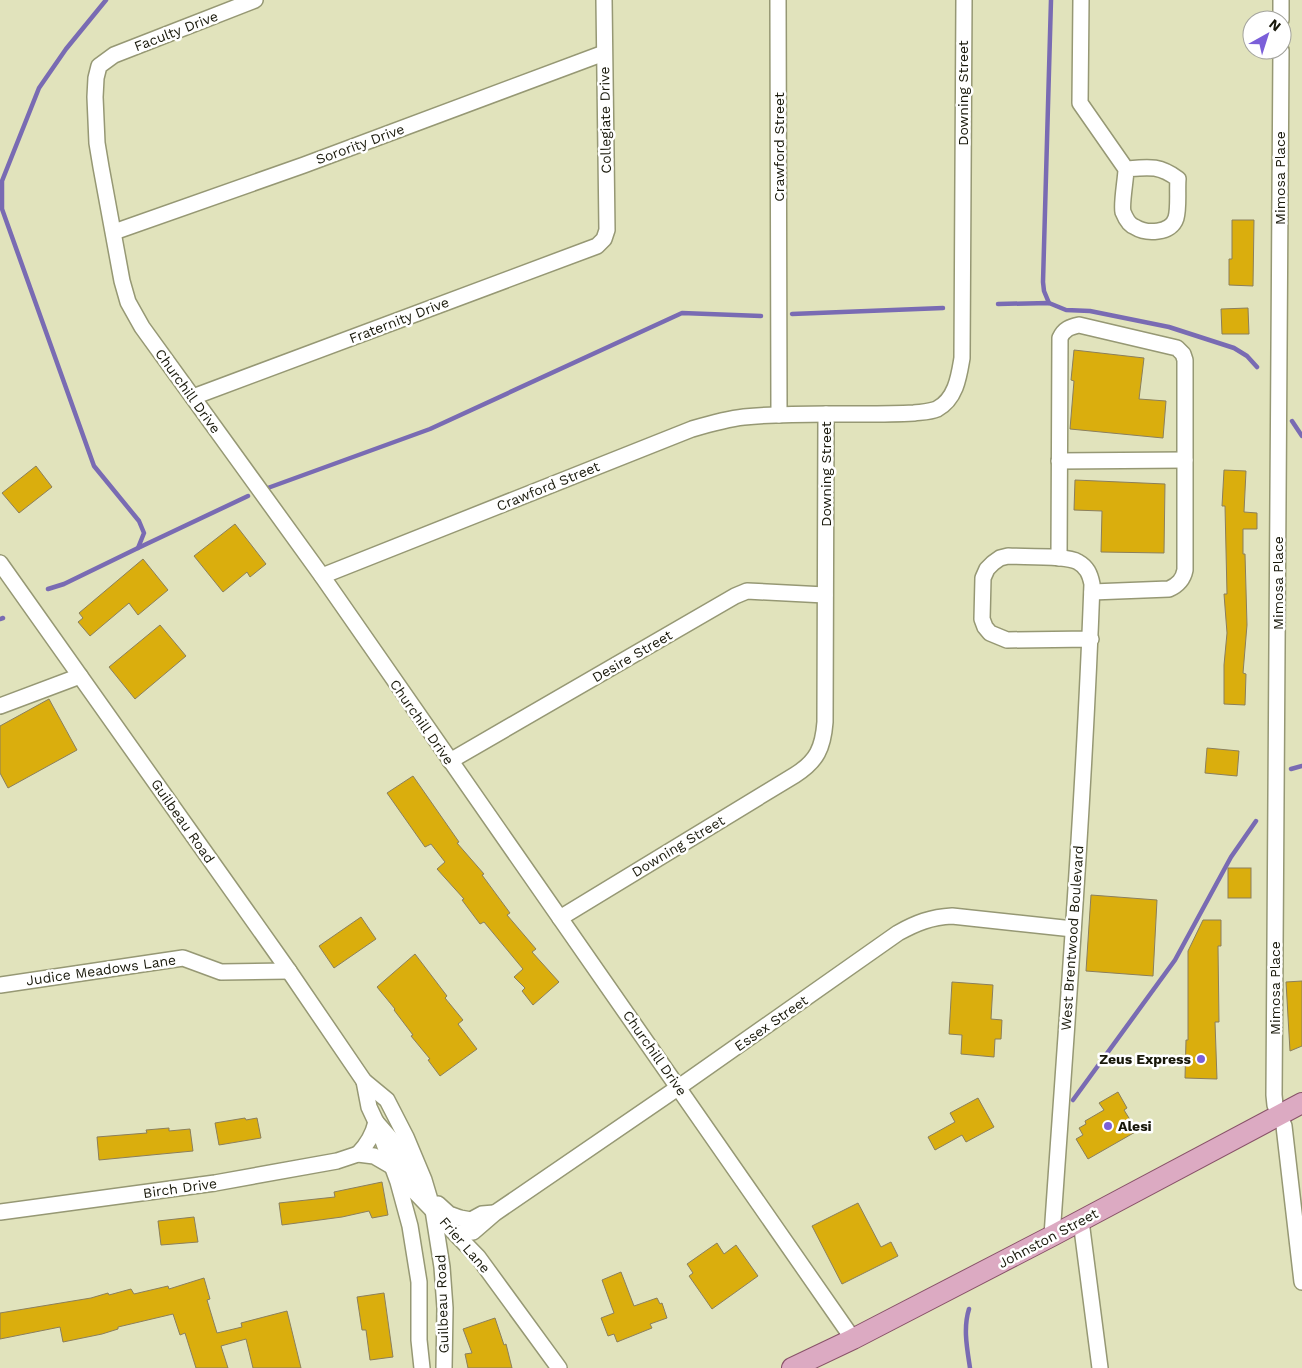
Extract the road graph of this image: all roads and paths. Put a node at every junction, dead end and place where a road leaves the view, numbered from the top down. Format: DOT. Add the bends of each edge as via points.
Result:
graph roads {
  1 [pos="255,0"];
  2 [pos="604,0"];
  3 [pos="778,0"];
  4 [pos="964,0"];
  5 [pos="1082,0"];
  6 [pos="604,53"];
  7 [pos="1281,60"];
  8 [pos="99,66"];
  9 [pos="1126,169"];
  10 [pos="114,232"];
  11 [pos="604,239"];
  12 [pos="193,397"];
  13 [pos="826,414"];
  14 [pos="779,415"];
  15 [pos="1185,460"];
  16 [pos="1060,461"];
  17 [pos="1059,558"];
  18 [pos="0,563"];
  19 [pos="322,576"];
  20 [pos="1092,592"];
  21 [pos="825,595"];
  22 [pos="1091,639"];
  23 [pos="80,676"];
  24 [pos="0,706"];
  25 [pos="450,761"];
  26 [pos="560,918"];
  27 [pos="1073,929"];
  28 [pos="289,970"];
  29 [pos="0,985"];
  30 [pos="364,1082"];
  31 [pos="679,1087"];
  32 [pos="1302,1103"];
  33 [pos="1279,1115"];
  34 [pos="376,1122"];
  35 [pos="358,1154"];
  36 [pos="393,1167"];
  37 [pos="428,1191"];
  38 [pos="433,1210"];
  39 [pos="0,1212"];
  40 [pos="495,1213"];
  41 [pos="1081,1221"];
  42 [pos="456,1233"];
  43 [pos="1052,1236"];
  44 [pos="1302,1282"];
  45 [pos="853,1339"];
  46 [pos="419,1340"];
  47 [pos="413,1368"];
  48 [pos="422,1368"];
  49 [pos="444,1368"];
  50 [pos="560,1368"];
  51 [pos="792,1368"];
  52 [pos="1100,1368"];
  1 -- 8 [label="street, Faculty Drive" via="114,55"];
  2 -- 6 [label="street, Collegiate Drive"];
  3 -- 14 [label="street, Crawford Street"];
  4 -- 13 [label="street, Downing Street" via="962,348 959,377 943,405 929,411"];
  5 -- 9 [label="street" via="1080,103"];
  6 -- 10 [label="street, Sorority Drive"];
  6 -- 11 [label="street, Collegiate Drive" via="607,230"];
  7 -- 33 [label="street, Mimosa Place" via="1274,1086"];
  8 -- 10 [label="street, Churchill Drive" via="95,97 97,143"];
  9 -- 9 [label="street" via="1123,211 1128,222 1135,228 1150,231 1170,228 1176,219 1178,179 1168,171 1154,167"];
  10 -- 12 [label="street, Churchill Drive" via="122,281 132,310"];
  11 -- 12 [label="street, Fraternity Drive" via="588,250"];
  12 -- 19 [label="street, Churchill Drive"];
  13 -- 14 [label="street, Crawford Street"];
  13 -- 21 [label="street, Downing Street"];
  14 -- 19 [label="street, Crawford Street" via="718,421 692,429"];
  15 -- 16 [label="street"];
  15 -- 16 [label="street" via="1184,360 1180,351 1172,346 1079,326 1065,330 1060,338"];
  15 -- 20 [label="street" via="1185,570 1180,583 1169,589"];
  16 -- 17 [label="street"];
  17 -- 20 [label="street, West Brentwood Boulevard" via="1074,560 1086,567"];
  17 -- 22 [label="street, West Brentwood Boulevard" via="1008,556 993,562 983,578 982,619 985,627 1006,640"];
  18 -- 23 [label="street, Guilbeau Road"];
  19 -- 25 [label="street, Churchill Drive"];
  20 -- 22 [label="street, West Brentwood Boulevard"];
  21 -- 25 [label="street, Desire Street" via="747,591 735,596"];
  21 -- 26 [label="street, Downing Street" via="825,722 821,746 813,761"];
  22 -- 27 [label="street, West Brentwood Boulevard"];
  23 -- 24 [label="street"];
  23 -- 28 [label="street, Guilbeau Road"];
  25 -- 26 [label="street, Churchill Drive"];
  26 -- 31 [label="street, Churchill Drive"];
  27 -- 31 [label="street, Essex Street" via="952,916 918,922"];
  27 -- 43 [label="street, West Brentwood Boulevard"];
  28 -- 29 [label="street, Judice Meadows Lane" via="221,972 183,958"];
  28 -- 30 [label="street, Guilbeau Road"];
  30 -- 34 [label="street, Guilbeau Road"];
  30 -- 37 [label="street, Guilbeau Road" via="387,1100"];
  31 -- 40 [label="street, Essex Street"];
  31 -- 45 [label="street, Churchill Drive"];
  32 -- 33 [label="main road, Johnston Street"];
  33 -- 41 [label="main road, Johnston Street"];
  33 -- 44 [label="street, Mimosa Place" via="1284,1126"];
  34 -- 35 [label="street" via="373,1134"];
  34 -- 36 [label="street, Guilbeau Road"];
  34 -- 38 [label="street, Frier Lane" via="397,1146 413,1190"];
  35 -- 36 [label="street" via="374,1156"];
  35 -- 39 [label="street, Birch Drive" via="338,1161 224,1182"];
  36 -- 46 [label="street, Guilbeau Road" via="402,1194 419,1282"];
  37 -- 38 [label="street, Guilbeau Road"];
  37 -- 40 [label="street, Essex Street" via="449,1214 460,1218 471,1220 482,1214"];
  38 -- 42 [label="street, Frier Lane"];
  38 -- 49 [label="street, Guilbeau Road" via="442,1267"];
  40 -- 42 [label="street, Essex Street" via="473,1232"];
  41 -- 43 [label="main road, Johnston Street"];
  41 -- 52 [label="street"];
  42 -- 50 [label="street, Frier Lane" via="478,1257"];
  43 -- 45 [label="main road, Johnston Street"];
  45 -- 51 [label="main road, Johnston Street"];
  46 -- 47 [label="street"];
  46 -- 48 [label="street, Guilbeau Road"];
}
